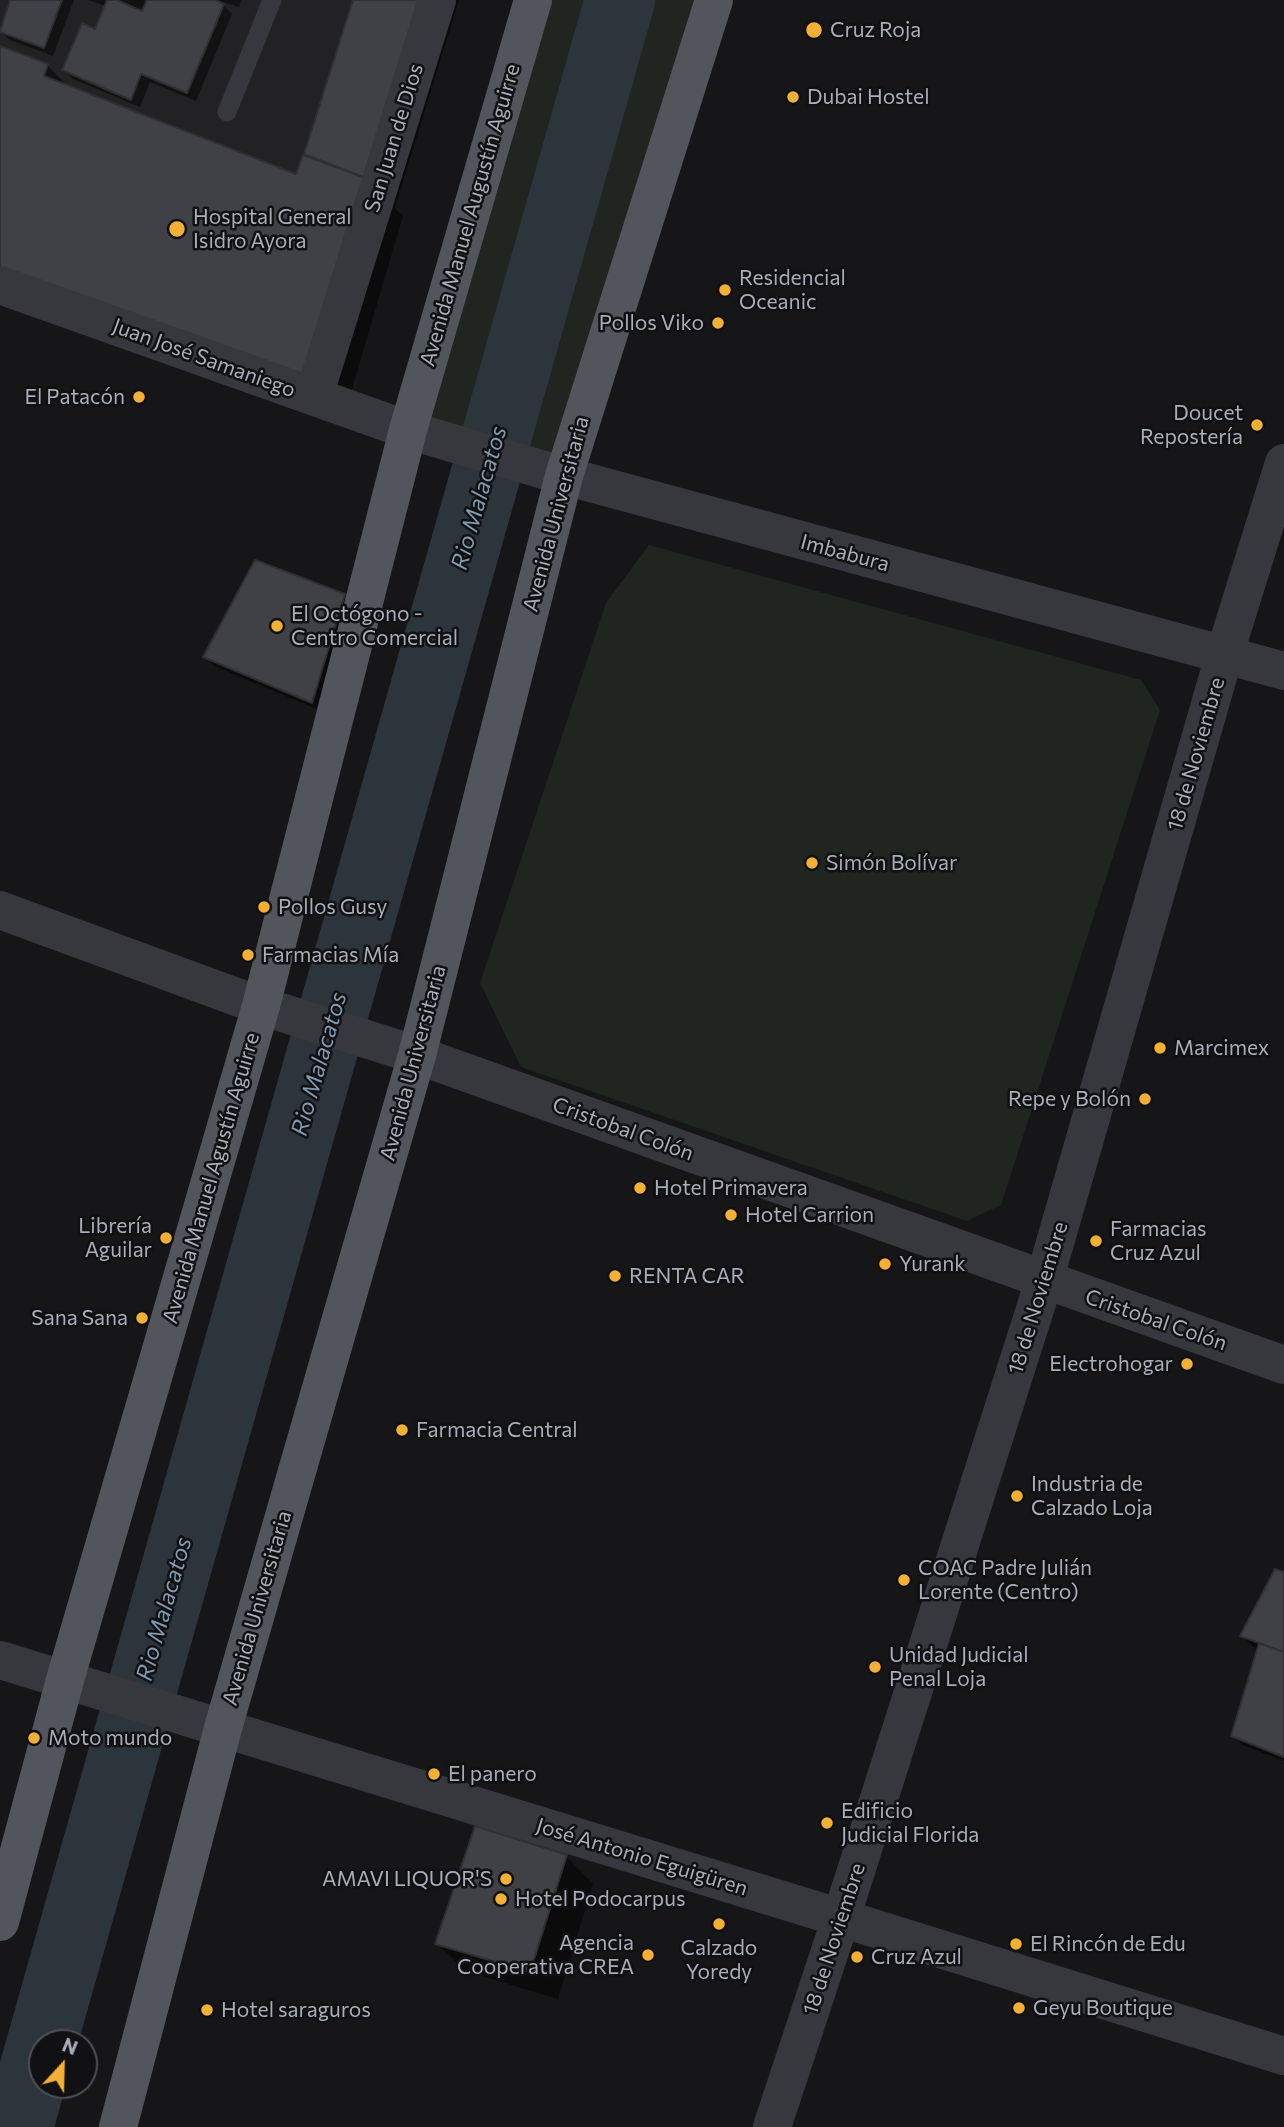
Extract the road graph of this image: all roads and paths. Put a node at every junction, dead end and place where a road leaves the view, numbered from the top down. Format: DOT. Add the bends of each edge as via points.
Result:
graph roads {
  1 [pos="437,0"];
  2 [pos="533,0"];
  3 [pos="714,0"];
  4 [pos="269,1"];
  5 [pos="227,112"];
  6 [pos="0,285"];
  7 [pos="314,396"];
  8 [pos="415,432"];
  9 [pos="1284,463"];
  10 [pos="559,474"];
  11 [pos="1224,656"];
  12 [pos="1284,671"];
  13 [pos="0,910"];
  14 [pos="268,1008"];
  15 [pos="405,1051"];
  16 [pos="1044,1281"];
  17 [pos="1284,1365"];
  18 [pos="0,1660"];
  19 [pos="70,1682"];
  20 [pos="210,1724"];
  21 [pos="841,1918"];
  22 [pos="0,1922"];
  23 [pos="1284,2056"];
  24 [pos="118,2127"];
  25 [pos="772,2127"];
  1 -- 7 [label="street, San Juan de Dios"];
  2 -- 8 [label="main road, Avenida Manuel Augustín Aguirre"];
  3 -- 10 [label="main road, Avenida Universitaria"];
  4 -- 5 [label="lane"];
  6 -- 7 [label="street, Juan José Samaniego"];
  7 -- 8 [label="street, Juan José Samaniego"];
  8 -- 10 [label="street, Imbabura"];
  8 -- 14 [label="main road, Avenida Manuel Agustín Aguirre"];
  9 -- 11 [label="street, 18 de Noviembre"];
  10 -- 11 [label="street, Imbabura"];
  10 -- 15 [label="main road, Avenida Universitaria"];
  11 -- 12 [label="street, Imbabura"];
  11 -- 16 [label="street, 18 de Noviembre"];
  13 -- 14 [label="street, Cristobal Colón"];
  14 -- 15 [label="street, Cristobal Colón"];
  14 -- 19 [label="main road, Avenida Manuel Agustín Aguirre"];
  15 -- 16 [label="street, Cristobal Colón"];
  15 -- 20 [label="main road, Avenida Universitaria"];
  16 -- 17 [label="street, Cristobal Colón"];
  16 -- 21 [label="street, 18 de Noviembre"];
  18 -- 19 [label="street, José Antonio Eguigüren"];
  19 -- 20 [label="street, José Antonio Eguigüren"];
  19 -- 22 [label="main road, Avenida Manuel Agustín Aguirre"];
  20 -- 21 [label="street, José Antonio Eguigüren"];
  20 -- 24 [label="main road, Avenida Universitaria"];
  21 -- 23 [label="street, José Antonio Eguigüren"];
  21 -- 25 [label="street, 18 de Noviembre"];
}
